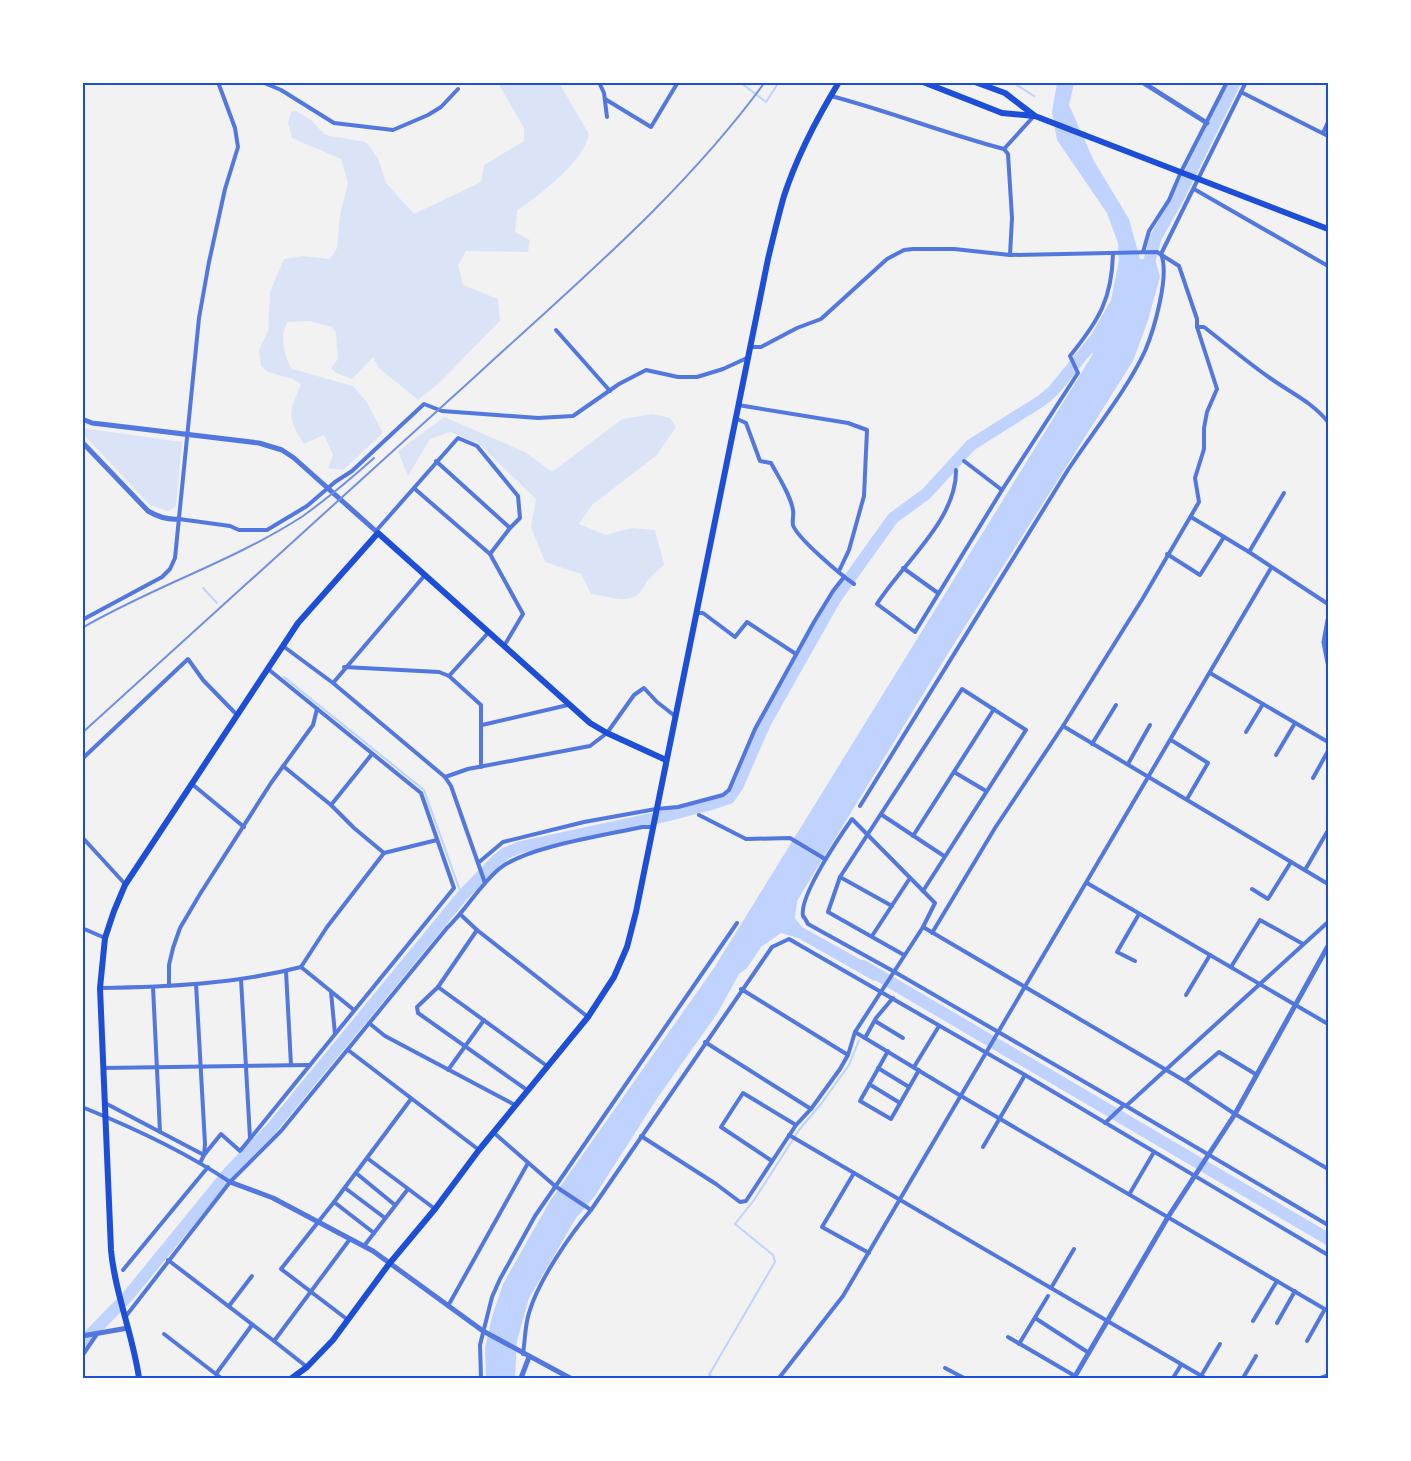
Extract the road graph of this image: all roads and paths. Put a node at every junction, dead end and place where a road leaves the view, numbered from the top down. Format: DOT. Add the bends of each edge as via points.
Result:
graph roads {
  1 [pos="218,82"];
  2 [pos="262,82"];
  3 [pos="599,82"];
  4 [pos="678,82"];
  5 [pos="839,82"];
  6 [pos="923,82"];
  7 [pos="975,82"];
  8 [pos="1142,82"];
  9 [pos="1227,82"];
  10 [pos="1246,82"];
  11 [pos="458,89"];
  12 [pos="1241,92"];
  13 [pos="831,96"];
  14 [pos="605,99"];
  15 [pos="1035,116"];
  16 [pos="607,117"];
  17 [pos="1329,122"];
  18 [pos="1207,123"];
  19 [pos="1323,134"];
  20 [pos="1329,136"];
  21 [pos="1004,149"];
  22 [pos="1182,172"];
  23 [pos="1196,179"];
  24 [pos="1194,189"];
  25 [pos="1329,229"];
  26 [pos="1143,252"];
  27 [pos="1113,253"];
  28 [pos="1159,253"];
  29 [pos="1010,255"];
  30 [pos="1329,266"];
  31 [pos="1197,327"];
  32 [pos="556,330"];
  33 [pos="750,347"];
  34 [pos="748,358"];
  35 [pos="610,391"];
  36 [pos="737,405"];
  37 [pos="735,418"];
  38 [pos="82,419"];
  39 [pos="1329,423"];
  40 [pos="82,442"];
  41 [pos="436,461"];
  42 [pos="964,461"];
  43 [pos="956,470"];
  44 [pos="415,489"];
  45 [pos="1002,490"];
  46 [pos="1284,494"];
  47 [pos="1191,517"];
  48 [pos="179,519"];
  49 [pos="510,528"];
  50 [pos="377,532"];
  51 [pos="1224,537"];
  52 [pos="1250,552"];
  53 [pos="490,554"];
  54 [pos="1167,554"];
  55 [pos="903,568"];
  56 [pos="1271,568"];
  57 [pos="838,571"];
  58 [pos="425,575"];
  59 [pos="844,577"];
  60 [pos="854,584"];
  61 [pos="938,593"];
  62 [pos="1329,604"];
  63 [pos="696,613"];
  64 [pos="82,620"];
  65 [pos="1329,620"];
  66 [pos="488,633"];
  67 [pos="283,646"];
  68 [pos="504,646"];
  69 [pos="796,654"];
  70 [pos="1329,663"];
  71 [pos="344,667"];
  72 [pos="268,668"];
  73 [pos="1210,673"];
  74 [pos="449,676"];
  75 [pos="333,683"];
  76 [pos="1263,704"];
  77 [pos="568,705"];
  78 [pos="1116,705"];
  79 [pos="316,709"];
  80 [pos="993,709"];
  81 [pos="236,714"];
  82 [pos="675,716"];
  83 [pos="1295,723"];
  84 [pos="482,725"];
  85 [pos="1150,725"];
  86 [pos="1063,726"];
  87 [pos="1246,732"];
  88 [pos="607,734"];
  89 [pos="1170,740"];
  90 [pos="1329,742"];
  91 [pos="1092,744"];
  92 [pos="1329,752"];
  93 [pos="373,754"];
  94 [pos="1276,755"];
  95 [pos="82,759"];
  96 [pos="666,760"];
  97 [pos="1128,764"];
  98 [pos="283,766"];
  99 [pos="481,767"];
  100 [pos="954,772"];
  101 [pos="445,777"];
  102 [pos="1150,777"];
  103 [pos="1313,778"];
  104 [pos="192,784"];
  105 [pos="986,791"];
  106 [pos="1187,799"];
  107 [pos="331,805"];
  108 [pos="860,806"];
  109 [pos="656,809"];
  110 [pos="699,815"];
  111 [pos="882,815"];
  112 [pos="653,826"];
  113 [pos="244,827"];
  114 [pos="1327,832"];
  115 [pos="868,834"];
  116 [pos="913,836"];
  117 [pos="82,837"];
  118 [pos="437,840"];
  119 [pos="384,854"];
  120 [pos="945,856"];
  121 [pos="825,859"];
  122 [pos="1291,862"];
  123 [pos="478,863"];
  124 [pos="1305,870"];
  125 [pos="840,877"];
  126 [pos="910,878"];
  127 [pos="1087,883"];
  128 [pos="486,884"];
  129 [pos="1329,884"];
  130 [pos="125,885"];
  131 [pos="1252,889"];
  132 [pos="923,891"];
  133 [pos="892,906"];
  134 [pos="1139,914"];
  135 [pos="461,915"];
  136 [pos="1329,922"];
  137 [pos="737,923"];
  138 [pos="923,927"];
  139 [pos="82,928"];
  140 [pos="477,930"];
  141 [pos="932,933"];
  142 [pos="872,936"];
  143 [pos="105,938"];
  144 [pos="1304,944"];
  145 [pos="1329,946"];
  146 [pos="904,955"];
  147 [pos="1210,955"];
  148 [pos="1135,961"];
  149 [pos="301,967"];
  150 [pos="1231,967"];
  151 [pos="286,971"];
  152 [pos="892,972"];
  153 [pos="241,979"];
  154 [pos="1259,983"];
  155 [pos="196,984"];
  156 [pos="170,986"];
  157 [pos="153,987"];
  158 [pos="438,987"];
  159 [pos="100,988"];
  160 [pos="1026,988"];
  161 [pos="741,989"];
  162 [pos="881,991"];
  163 [pos="331,992"];
  164 [pos="1186,995"];
  165 [pos="893,998"];
  166 [pos="1295,1004"];
  167 [pos="355,1010"];
  168 [pos="588,1017"];
  169 [pos="484,1020"];
  170 [pos="875,1021"];
  171 [pos="369,1023"];
  172 [pos="1329,1024"];
  173 [pos="939,1026"];
  174 [pos="855,1032"];
  175 [pos="998,1034"];
  176 [pos="336,1035"];
  177 [pos="865,1038"];
  178 [pos="903,1038"];
  179 [pos="705,1042"];
  180 [pos="465,1047"];
  181 [pos="348,1050"];
  182 [pos="888,1052"];
  183 [pos="987,1052"];
  184 [pos="848,1055"];
  185 [pos="291,1065"];
  186 [pos="310,1065"];
  187 [pos="245,1066"];
  188 [pos="547,1066"];
  189 [pos="156,1067"];
  190 [pos="201,1067"];
  191 [pos="914,1067"];
  192 [pos="104,1068"];
  193 [pos="878,1068"];
  194 [pos="448,1070"];
  195 [pos="919,1070"];
  196 [pos="1165,1070"];
  197 [pos="1025,1075"];
  198 [pos="1257,1075"];
  199 [pos="1185,1081"];
  200 [pos="869,1084"];
  201 [pos="909,1087"];
  202 [pos="526,1090"];
  203 [pos="961,1096"];
  204 [pos="411,1099"];
  205 [pos="105,1102"];
  206 [pos="900,1103"];
  207 [pos="515,1105"];
  208 [pos="1125,1105"];
  209 [pos="82,1107"];
  210 [pos="811,1109"];
  211 [pos="1235,1114"];
  212 [pos="106,1116"];
  213 [pos="999,1118"];
  214 [pos="1105,1123"];
  215 [pos="796,1125"];
  216 [pos="160,1132"];
  217 [pos="493,1132"];
  218 [pos="789,1135"];
  219 [pos="641,1137"];
  220 [pos="250,1138"];
  221 [pos="983,1147"];
  222 [pos="479,1150"];
  223 [pos="1154,1152"];
  224 [pos="204,1155"];
  225 [pos="1208,1156"];
  226 [pos="367,1158"];
  227 [pos="772,1161"];
  228 [pos="200,1163"];
  229 [pos="528,1163"];
  230 [pos="208,1167"];
  231 [pos="1329,1169"];
  232 [pos="356,1173"];
  233 [pos="854,1173"];
  234 [pos="1196,1175"];
  235 [pos="230,1182"];
  236 [pos="557,1187"];
  237 [pos="345,1188"];
  238 [pos="408,1189"];
  239 [pos="1130,1193"];
  240 [pos="900,1200"];
  241 [pos="334,1202"];
  242 [pos="395,1205"];
  243 [pos="435,1209"];
  244 [pos="589,1209"];
  245 [pos="1168,1217"];
  246 [pos="385,1219"];
  247 [pos="318,1222"];
  248 [pos="1329,1225"];
  249 [pos="374,1233"];
  250 [pos="350,1239"];
  251 [pos="364,1246"];
  252 [pos="1074,1249"];
  253 [pos="869,1253"];
  254 [pos="1329,1255"];
  255 [pos="168,1260"];
  256 [pos="389,1264"];
  257 [pos="123,1270"];
  258 [pos="252,1276"];
  259 [pos="1277,1281"];
  260 [pos="1051,1288"];
  261 [pos="1295,1291"];
  262 [pos="311,1292"];
  263 [pos="1048,1296"];
  264 [pos="229,1306"];
  265 [pos="448,1306"];
  266 [pos="1327,1310"];
  267 [pos="124,1313"];
  268 [pos="1035,1318"];
  269 [pos="348,1320"];
  270 [pos="1107,1321"];
  271 [pos="1253,1321"];
  272 [pos="1277,1323"];
  273 [pos="252,1324"];
  274 [pos="128,1328"];
  275 [pos="485,1332"];
  276 [pos="97,1334"];
  277 [pos="164,1334"];
  278 [pos="84,1336"];
  279 [pos="1008,1337"];
  280 [pos="274,1341"];
  281 [pos="1307,1341"];
  282 [pos="1019,1344"];
  283 [pos="1220,1344"];
  284 [pos="1089,1353"];
  285 [pos="524,1355"];
  286 [pos="82,1356"];
  287 [pos="1256,1356"];
  288 [pos="1180,1365"];
  289 [pos="307,1367"];
  290 [pos="945,1368"];
  291 [pos="216,1374"];
  292 [pos="1329,1375"];
  293 [pos="1074,1377"];
  294 [pos="1203,1377"];
  295 [pos="139,1378"];
  296 [pos="221,1378"];
  297 [pos="292,1378"];
  298 [pos="481,1378"];
  299 [pos="521,1378"];
  300 [pos="570,1378"];
  301 [pos="779,1378"];
  302 [pos="964,1378"];
  303 [pos="1173,1378"];
  304 [pos="1243,1378"];
  305 [pos="1320,1378"];
  1 -- 48 [label="street" via="238,147 225,189 199,318"];
  2 -- 11 [label="street" via="334,123 393,129 428,115"];
  3 -- 14 [label="street"];
  4 -- 14 [label="street" via="651,126"];
  5 -- 13 [label="main road"];
  6 -- 15 [label="main road" via="1002,113"];
  7 -- 15 [label="main road" via="1005,93"];
  8 -- 18 [label="street"];
  9 -- 18 [label="street"];
  10 -- 12 [label="street"];
  12 -- 19 [label="street"];
  12 -- 23 [label="street"];
  13 -- 21 [label="street"];
  13 -- 33 [label="main road" via="806,142 784,197"];
  14 -- 16 [label="street"];
  15 -- 21 [label="street"];
  15 -- 22 [label="main road"];
  17 -- 19 [label="street"];
  18 -- 22 [label="street"];
  19 -- 20 [label="street"];
  21 -- 29 [label="street" via="1008,154 1012,218"];
  22 -- 23 [label="main road"];
  22 -- 26 [label="street" via="1149,231"];
  23 -- 24 [label="street"];
  23 -- 25 [label="main road"];
  24 -- 28 [label="street"];
  24 -- 30 [label="street"];
  26 -- 27 [label="street"];
  26 -- 28 [label="street"];
  27 -- 29 [label="street"];
  27 -- 45 [label="street" via="1109,292 1102,311 1070,356 1078,373"];
  28 -- 31 [label="street" via="1179,266"];
  28 -- 108 [label="street" via="1164,262 1159,306 1140,359"];
  29 -- 33 [label="street" via="954,249 904,250 879,265 820,319 761,347"];
  31 -- 39 [label="street" via="1204,327 1267,377 1303,398"];
  31 -- 47 [label="street" via="1217,389 1207,412 1204,449 1196,478 1199,502"];
  32 -- 35 [label="street"];
  33 -- 34 [label="main road"];
  34 -- 35 [label="street" via="698,377 646,370"];
  34 -- 36 [label="main road"];
  35 -- 48 [label="street" via="573,416 561,417 442,411 424,404 352,471 307,506 267,530 238,530"];
  36 -- 37 [label="main road"];
  36 -- 57 [label="street" via="848,423 867,430 864,496 849,550"];
  37 -- 57 [label="street" via="746,423 760,461 771,463 784,486 793,508 793,525"];
  37 -- 63 [label="main road"];
  38 -- 50 [label="street" via="259,443 282,450"];
  40 -- 48 [label="street" via="148,511"];
  41 -- 44 [label="street"];
  41 -- 49 [label="street"];
  41 -- 49 [label="street" via="458,438 477,446 518,496 520,518"];
  42 -- 45 [label="street"];
  43 -- 55 [label="street" via="956,481 935,530"];
  44 -- 50 [label="street"];
  44 -- 53 [label="street"];
  45 -- 61 [label="street"];
  46 -- 52 [label="street"];
  47 -- 51 [label="street"];
  47 -- 54 [label="street"];
  48 -- 64 [label="street" via="176,558 170,569"];
  49 -- 53 [label="street"];
  50 -- 58 [label="main road"];
  50 -- 67 [label="main road" via="298,623"];
  51 -- 52 [label="street"];
  51 -- 54 [label="street" via="1200,574"];
  52 -- 56 [label="street"];
  53 -- 68 [label="street" via="523,615"];
  54 -- 86 [label="street"];
  55 -- 61 [label="street"];
  55 -- 61 [label="street" via="877,604 915,632"];
  56 -- 62 [label="street"];
  56 -- 73 [label="street"];
  57 -- 59 [label="street"];
  58 -- 66 [label="main road"];
  58 -- 71 [label="street"];
  59 -- 60 [label="street"];
  59 -- 69 [label="street"];
  63 -- 69 [label="street" via="703,613 735,637 747,622"];
  63 -- 82 [label="main road"];
  65 -- 70 [label="street" via="1324,642"];
  66 -- 68 [label="main road"];
  66 -- 74 [label="street"];
  67 -- 72 [label="main road"];
  67 -- 75 [label="street"];
  68 -- 77 [label="main road"];
  69 -- 109 [label="street" via="754,729 729,790 707,800"];
  71 -- 74 [label="street" via="439,672"];
  71 -- 75 [label="street"];
  72 -- 79 [label="street"];
  72 -- 81 [label="main road"];
  73 -- 76 [label="street"];
  73 -- 89 [label="street"];
  74 -- 84 [label="street" via="481,705"];
  75 -- 101 [label="street"];
  76 -- 83 [label="street"];
  76 -- 87 [label="street"];
  77 -- 84 [label="street"];
  77 -- 88 [label="main road"];
  78 -- 91 [label="street"];
  79 -- 93 [label="street"];
  79 -- 98 [label="street" via="313,725"];
  80 -- 100 [label="street"];
  80 -- 105 [label="street" via="1026,730"];
  80 -- 111 [label="street" via="962,689"];
  81 -- 95 [label="street" via="188,659"];
  81 -- 104 [label="main road"];
  82 -- 88 [label="street" via="644,688 634,695"];
  82 -- 96 [label="main road"];
  83 -- 90 [label="street"];
  83 -- 94 [label="street"];
  84 -- 99 [label="street"];
  85 -- 97 [label="street"];
  86 -- 91 [label="street"];
  86 -- 141 [label="street"];
  88 -- 96 [label="main road"];
  88 -- 99 [label="street" via="590,746"];
  89 -- 102 [label="street"];
  89 -- 106 [label="street" via="1208,763"];
  91 -- 97 [label="street"];
  92 -- 103 [label="street"];
  93 -- 107 [label="street"];
  93 -- 118 [label="street" via="421,793"];
  96 -- 109 [label="main road"];
  97 -- 102 [label="street"];
  98 -- 107 [label="street"];
  98 -- 113 [label="street"];
  99 -- 101 [label="street"];
  100 -- 105 [label="street"];
  100 -- 116 [label="street"];
  101 -- 123 [label="street"];
  102 -- 106 [label="street"];
  102 -- 127 [label="street"];
  104 -- 113 [label="street"];
  104 -- 130 [label="main road"];
  105 -- 120 [label="street"];
  106 -- 122 [label="street"];
  107 -- 119 [label="street"];
  109 -- 112 [label="main road"];
  109 -- 123 [label="street" via="503,842"];
  110 -- 121 [label="street" via="746,839 790,838"];
  111 -- 115 [label="street"];
  111 -- 116 [label="street"];
  112 -- 128 [label="street" via="536,851 513,859"];
  112 -- 168 [label="main road" via="627,946 614,977"];
  113 -- 156 [label="street" via="180,928 171,957"];
  114 -- 124 [label="street"];
  115 -- 121 [label="street" via="852,819"];
  115 -- 125 [label="street"];
  115 -- 126 [label="street"];
  116 -- 120 [label="street"];
  117 -- 130 [label="street"];
  118 -- 119 [label="street"];
  118 -- 167 [label="street" via="454,888"];
  119 -- 149 [label="street"];
  120 -- 132 [label="street"];
  121 -- 152 [label="street" via="803,916 808,924"];
  122 -- 124 [label="street"];
  122 -- 131 [label="street" via="1268,899"];
  123 -- 128 [label="street"];
  124 -- 129 [label="street"];
  125 -- 133 [label="street"];
  125 -- 142 [label="street" via="828,912"];
  126 -- 132 [label="street"];
  126 -- 133 [label="street"];
  127 -- 134 [label="street"];
  127 -- 160 [label="street"];
  128 -- 135 [label="street"];
  130 -- 143 [label="main road"];
  132 -- 138 [label="street" via="935,903"];
  133 -- 142 [label="street"];
  134 -- 147 [label="street"];
  134 -- 148 [label="street" via="1117,952"];
  135 -- 140 [label="street"];
  135 -- 171 [label="street"];
  136 -- 144 [label="street"];
  137 -- 236 [label="street"];
  138 -- 141 [label="street"];
  138 -- 146 [label="street"];
  139 -- 143 [label="street"];
  140 -- 158 [label="street"];
  140 -- 168 [label="street"];
  141 -- 160 [label="street"];
  142 -- 146 [label="street"];
  143 -- 159 [label="main road"];
  144 -- 150 [label="street" via="1260,920"];
  144 -- 154 [label="street"];
  145 -- 166 [label="street"];
  146 -- 152 [label="street"];
  147 -- 150 [label="street"];
  147 -- 164 [label="street"];
  149 -- 151 [label="street"];
  149 -- 163 [label="street"];
  150 -- 154 [label="street"];
  151 -- 153 [label="street"];
  151 -- 185 [label="street"];
  152 -- 162 [label="street"];
  152 -- 175 [label="street"];
  153 -- 155 [label="street"];
  153 -- 187 [label="street"];
  154 -- 166 [label="street"];
  154 -- 196 [label="street"];
  155 -- 156 [label="street"];
  155 -- 190 [label="street"];
  156 -- 157 [label="street"];
  157 -- 159 [label="street"];
  157 -- 189 [label="street"];
  158 -- 169 [label="street"];
  158 -- 180 [label="street" via="417,1007 418,1013"];
  159 -- 192 [label="main road"];
  160 -- 175 [label="street"];
  160 -- 196 [label="street"];
  161 -- 162 [label="street" via="772,947 789,939"];
  161 -- 179 [label="street"];
  161 -- 184 [label="street"];
  162 -- 165 [label="street"];
  162 -- 174 [label="street"];
  163 -- 167 [label="street"];
  163 -- 176 [label="street"];
  165 -- 170 [label="street"];
  165 -- 173 [label="street"];
  166 -- 172 [label="street"];
  166 -- 198 [label="street"];
  167 -- 176 [label="street"];
  168 -- 188 [label="main road"];
  169 -- 180 [label="street"];
  169 -- 188 [label="street"];
  170 -- 177 [label="street"];
  170 -- 178 [label="street"];
  171 -- 181 [label="street"];
  171 -- 194 [label="street"];
  173 -- 183 [label="street"];
  173 -- 191 [label="street"];
  174 -- 177 [label="street"];
  174 -- 184 [label="street"];
  175 -- 183 [label="street"];
  175 -- 208 [label="street"];
  176 -- 186 [label="street"];
  177 -- 182 [label="street"];
  179 -- 210 [label="street"];
  179 -- 219 [label="street"];
  180 -- 194 [label="street"];
  180 -- 202 [label="street"];
  181 -- 204 [label="street"];
  181 -- 235 [label="street" via="281,1131"];
  182 -- 191 [label="street"];
  182 -- 193 [label="street"];
  183 -- 197 [label="street"];
  183 -- 203 [label="street"];
  184 -- 210 [label="street"];
  185 -- 186 [label="street"];
  185 -- 187 [label="street"];
  186 -- 220 [label="street"];
  187 -- 190 [label="street"];
  187 -- 220 [label="street"];
  188 -- 202 [label="main road"];
  189 -- 190 [label="street"];
  189 -- 192 [label="street"];
  189 -- 216 [label="street"];
  190 -- 224 [label="street"];
  191 -- 195 [label="street"];
  192 -- 205 [label="main road"];
  193 -- 200 [label="street"];
  193 -- 201 [label="street"];
  194 -- 207 [label="street"];
  195 -- 201 [label="street"];
  195 -- 203 [label="street"];
  196 -- 199 [label="street"];
  196 -- 208 [label="street"];
  197 -- 213 [label="street"];
  197 -- 214 [label="street"];
  198 -- 199 [label="street" via="1219,1052"];
  198 -- 211 [label="street"];
  199 -- 211 [label="street"];
  200 -- 206 [label="street"];
  200 -- 206 [label="street" via="860,1101 891,1119"];
  201 -- 206 [label="street"];
  202 -- 207 [label="main road"];
  203 -- 213 [label="street"];
  203 -- 240 [label="street"];
  204 -- 222 [label="street"];
  204 -- 226 [label="street"];
  205 -- 212 [label="main road"];
  205 -- 216 [label="street"];
  207 -- 217 [label="main road"];
  208 -- 214 [label="street"];
  208 -- 225 [label="street"];
  209 -- 212 [label="street"];
  210 -- 215 [label="street"];
  211 -- 225 [label="street"];
  211 -- 231 [label="street"];
  212 -- 228 [label="street"];
  212 -- 267 [label="main road" via="111,1250"];
  213 -- 221 [label="street"];
  213 -- 239 [label="street"];
  214 -- 223 [label="street"];
  215 -- 218 [label="street"];
  215 -- 227 [label="street" via="743,1093 721,1127"];
  216 -- 224 [label="street"];
  217 -- 222 [label="main road"];
  217 -- 229 [label="street"];
  218 -- 227 [label="street"];
  218 -- 233 [label="street"];
  219 -- 227 [label="street" via="740,1202 746,1201"];
  219 -- 244 [label="street"];
  220 -- 224 [label="street" via="240,1151 221,1134"];
  222 -- 243 [label="main road"];
  223 -- 234 [label="street"];
  223 -- 239 [label="street"];
  224 -- 228 [label="street"];
  225 -- 234 [label="street"];
  225 -- 248 [label="street"];
  226 -- 232 [label="street"];
  226 -- 238 [label="street"];
  228 -- 230 [label="street"];
  229 -- 236 [label="street"];
  229 -- 265 [label="street"];
  230 -- 235 [label="street"];
  230 -- 257 [label="street"];
  232 -- 237 [label="street"];
  232 -- 242 [label="street"];
  233 -- 240 [label="street"];
  233 -- 253 [label="street" via="822,1227"];
  234 -- 245 [label="street"];
  234 -- 254 [label="street"];
  235 -- 247 [label="street" via="258,1191"];
  235 -- 255 [label="street"];
  236 -- 244 [label="street"];
  236 -- 275 [label="street" via="535,1216 500,1279"];
  237 -- 241 [label="street"];
  237 -- 246 [label="street"];
  238 -- 242 [label="street"];
  238 -- 243 [label="street"];
  239 -- 245 [label="street"];
  240 -- 253 [label="street"];
  240 -- 260 [label="street"];
  241 -- 247 [label="street"];
  241 -- 249 [label="street"];
  242 -- 246 [label="street"];
  243 -- 256 [label="main road"];
  244 -- 285 [label="street" via="535,1298 528,1314"];
  245 -- 259 [label="street"];
  245 -- 270 [label="street"];
  246 -- 249 [label="street"];
  247 -- 250 [label="street"];
  247 -- 262 [label="street" via="281,1269"];
  249 -- 251 [label="street"];
  250 -- 251 [label="street"];
  250 -- 262 [label="street"];
  251 -- 256 [label="street"];
  252 -- 260 [label="street"];
  253 -- 301 [label="street" via="843,1296"];
  255 -- 264 [label="street"];
  255 -- 267 [label="street"];
  256 -- 265 [label="street"];
  256 -- 269 [label="main road"];
  258 -- 264 [label="street"];
  259 -- 261 [label="street"];
  259 -- 271 [label="street"];
  260 -- 270 [label="street"];
  261 -- 266 [label="street"];
  261 -- 272 [label="street"];
  262 -- 269 [label="street"];
  262 -- 280 [label="street"];
  263 -- 268 [label="street"];
  264 -- 273 [label="street"];
  265 -- 275 [label="street"];
  266 -- 281 [label="street"];
  267 -- 274 [label="main road"];
  268 -- 282 [label="street"];
  268 -- 284 [label="street"];
  269 -- 289 [label="main road"];
  270 -- 284 [label="street"];
  270 -- 288 [label="street"];
  273 -- 280 [label="street"];
  273 -- 291 [label="street"];
  274 -- 276 [label="street"];
  274 -- 295 [label="main road"];
  275 -- 285 [label="street"];
  275 -- 298 [label="street" via="480,1345"];
  276 -- 278 [label="street"];
  276 -- 286 [label="street"];
  277 -- 291 [label="street"];
  279 -- 282 [label="street"];
  280 -- 289 [label="street"];
  282 -- 293 [label="street"];
  283 -- 294 [label="street"];
  284 -- 293 [label="street"];
  285 -- 299 [label="street"];
  285 -- 300 [label="street"];
  287 -- 304 [label="street"];
  288 -- 294 [label="street"];
  288 -- 303 [label="street"];
  289 -- 297 [label="main road"];
  290 -- 302 [label="street"];
  291 -- 296 [label="street"];
  292 -- 305 [label="street"];
}
